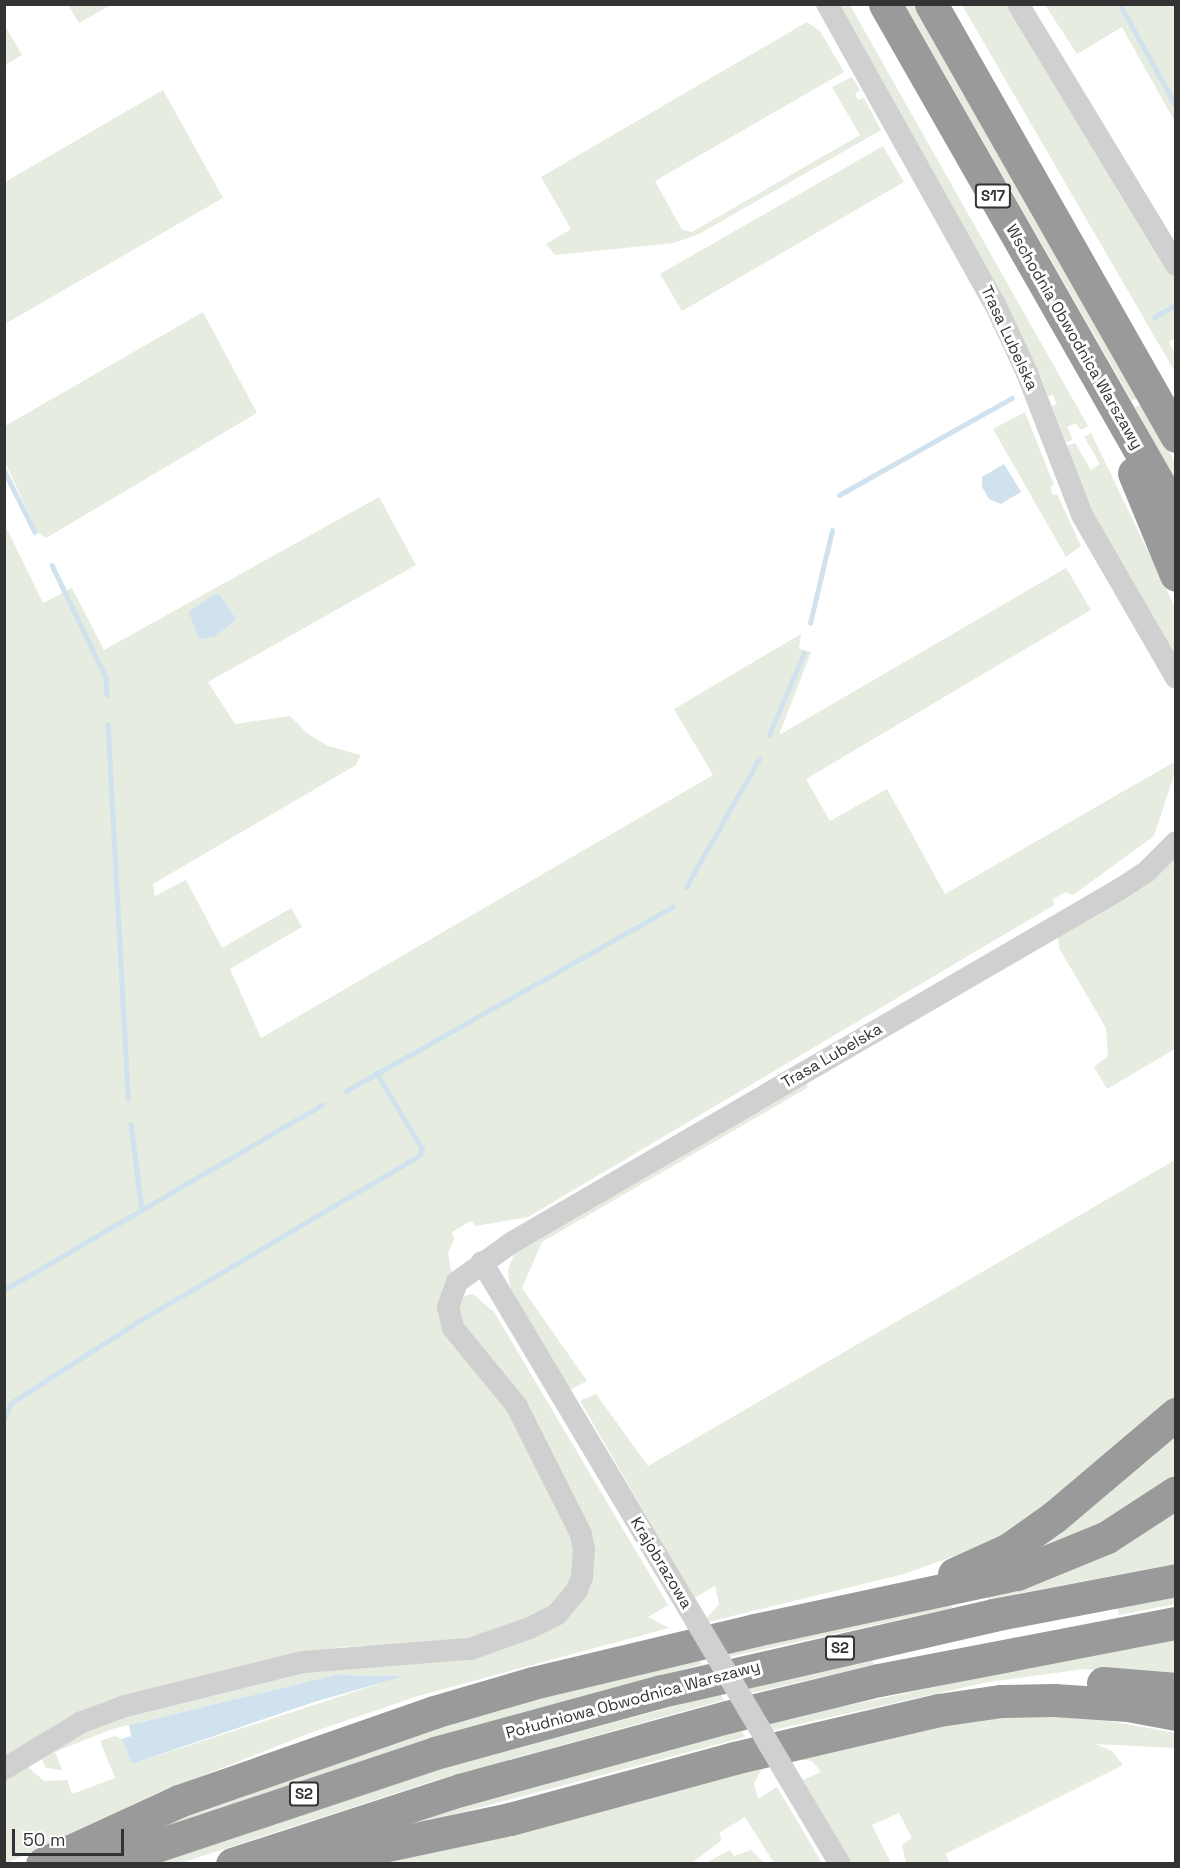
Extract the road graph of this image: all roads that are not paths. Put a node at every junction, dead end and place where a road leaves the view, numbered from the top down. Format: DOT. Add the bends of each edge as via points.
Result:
graph roads {
  1 [pos="827,4"];
  2 [pos="885,4"];
  3 [pos="931,4"];
  4 [pos="1018,4"];
  5 [pos="1176,265"];
  6 [pos="1102,387"];
  7 [pos="1176,436"];
  8 [pos="1176,514"];
  9 [pos="1176,575"];
  10 [pos="1176,678"];
  11 [pos="1176,842"];
  12 [pos="482,1262"];
  13 [pos="1176,1414"];
  14 [pos="1176,1492"];
  15 [pos="1176,1580"];
  16 [pos="880,1602"];
  17 [pos="1176,1623"];
  18 [pos="1176,1689"];
  19 [pos="1176,1714"];
  20 [pos="814,1738"];
  21 [pos="4,1769"];
  22 [pos="42,1863"];
  23 [pos="102,1863"];
  24 [pos="232,1863"];
  25 [pos="298,1863"];
  26 [pos="840,1863"];
  1 -- 10 [label="street, Trasa Lubelska" via="995,304 1027,373 1082,515"];
  2 -- 6 [label="highway, Wschodnia Obwodnica Warszawy / S17"];
  3 -- 7 [label="highway, S17"];
  4 -- 5 [label="street"];
  6 -- 8 [label="highway, Wschodnia Obwodnica Warszawy / S17"];
  6 -- 9 [label="highway"];
  11 -- 12 [label="street, Trasa Lubelska" via="1146,872 1120,889"];
  12 -- 21 [label="street, Trasa Lubelska" via="457,1282 450,1294 450,1320 457,1335 516,1405 575,1517 584,1563 577,1590 568,1603 537,1625 470,1649 303,1662 125,1706 82,1722"];
  12 -- 26 [label="street, Krajobrazowa, bridge"];
  13 -- 16 [label="highway" via="1092,1486 1008,1549"];
  14 -- 16 [label="highway" via="1117,1531 1065,1557 1017,1574"];
  15 -- 23 [label="highway, Południowa Obwodnica Warszawy / S2" via="936,1627 662,1691 435,1753"];
  16 -- 22 [label="highway" via="533,1683 376,1730 179,1801"];
  17 -- 24 [label="highway" via="779,1703 460,1790"];
  18 -- 20 [label="highway" via="1093,1682 1003,1689 910,1708"];
  19 -- 20 [label="highway" via="1128,1705 1001,1701 939,1710"];
  20 -- 25 [label="highway" via="510,1819"];
}
